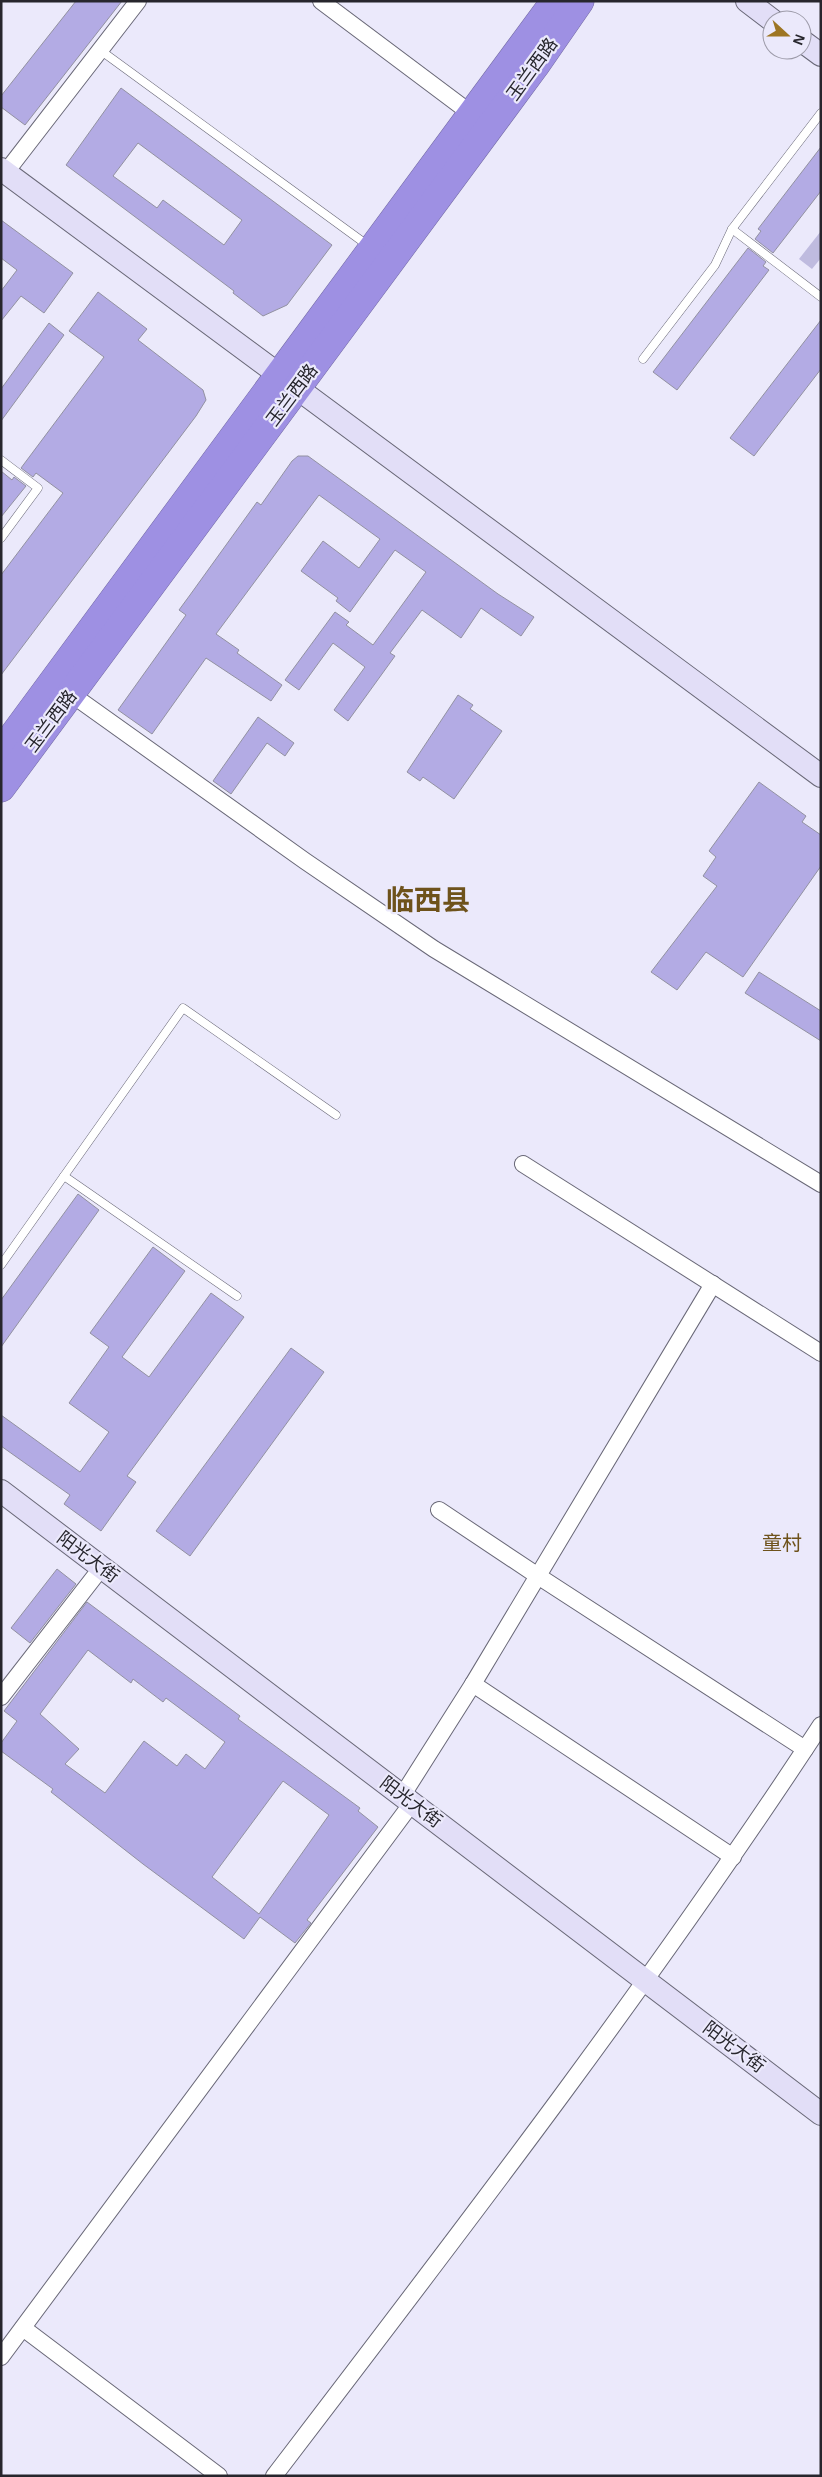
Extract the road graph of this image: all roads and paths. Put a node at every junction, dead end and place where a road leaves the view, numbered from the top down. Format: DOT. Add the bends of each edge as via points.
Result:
graph roads {
  1 [pos="138,1"];
  2 [pos="321,1"];
  3 [pos="555,1"];
  4 [pos="580,1"];
  5 [pos="747,1"];
  6 [pos="762,12"];
  7 [pos="100,50"];
  8 [pos="821,113"];
  9 [pos="473,115"];
  10 [pos="4,170"];
  11 [pos="732,229"];
  12 [pos="373,249"];
  13 [pos="821,297"];
  14 [pos="643,359"];
  15 [pos="289,382"];
  16 [pos="1,460"];
  17 [pos="1,538"];
  18 [pos="71,694"];
  19 [pos="1,752"];
  20 [pos="821,776"];
  21 [pos="1,788"];
  22 [pos="336,1115"];
  23 [pos="523,1164"];
  24 [pos="64,1176"];
  25 [pos="821,1184"];
  26 [pos="1,1265"];
  27 [pos="713,1284"];
  28 [pos="237,1296"];
  29 [pos="821,1353"];
  30 [pos="1,1491"];
  31 [pos="439,1510"];
  32 [pos="102,1567"];
  33 [pos="538,1576"];
  34 [pos="473,1684"];
  35 [pos="1,1697"];
  36 [pos="821,1725"];
  37 [pos="805,1749"];
  38 [pos="407,1800"];
  39 [pos="733,1857"];
  40 [pos="645,1980"];
  41 [pos="821,2114"];
  42 [pos="23,2328"];
  43 [pos="1,2357"];
  44 [pos="219,2476"];
  45 [pos="274,2476"];
  1 -- 7 [label="street"];
  2 -- 9 [label="street"];
  3 -- 9 [label="highway, 玉兰西路"];
  4 -- 15 [label="highway, 玉兰西路" via="536,66"];
  5 -- 6 [label="street"];
  7 -- 10 [label="street"];
  7 -- 12 [label="lane"];
  8 -- 11 [label="lane"];
  9 -- 12 [label="highway, 玉兰西路"];
  10 -- 15 [label="street"];
  11 -- 13 [label="lane"];
  11 -- 14 [label="lane" via="715,265"];
  12 -- 15 [label="highway, 玉兰西路"];
  15 -- 18 [label="highway, 玉兰西路"];
  15 -- 19 [label="highway, 玉兰西路"];
  15 -- 20 [label="street"];
  16 -- 17 [label="lane" via="38,488"];
  18 -- 21 [label="highway, 玉兰西路"];
  18 -- 25 [label="street" via="434,949"];
  22 -- 24 [label="lane" via="183,1008"];
  23 -- 27 [label="street"];
  24 -- 26 [label="lane"];
  24 -- 28 [label="lane"];
  27 -- 29 [label="street"];
  27 -- 33 [label="street"];
  30 -- 32 [label="street, 阳光大街"];
  31 -- 33 [label="street"];
  32 -- 35 [label="street"];
  32 -- 38 [label="street, 阳光大街"];
  33 -- 34 [label="street"];
  33 -- 37 [label="street"];
  34 -- 38 [label="street"];
  34 -- 39 [label="street"];
  36 -- 37 [label="street"];
  37 -- 39 [label="street"];
  38 -- 40 [label="street, 阳光大街"];
  38 -- 42 [label="street"];
  39 -- 40 [label="street"];
  40 -- 41 [label="street, 阳光大街"];
  40 -- 45 [label="street" via="432,2269"];
  42 -- 43 [label="street"];
  42 -- 44 [label="street"];
}
